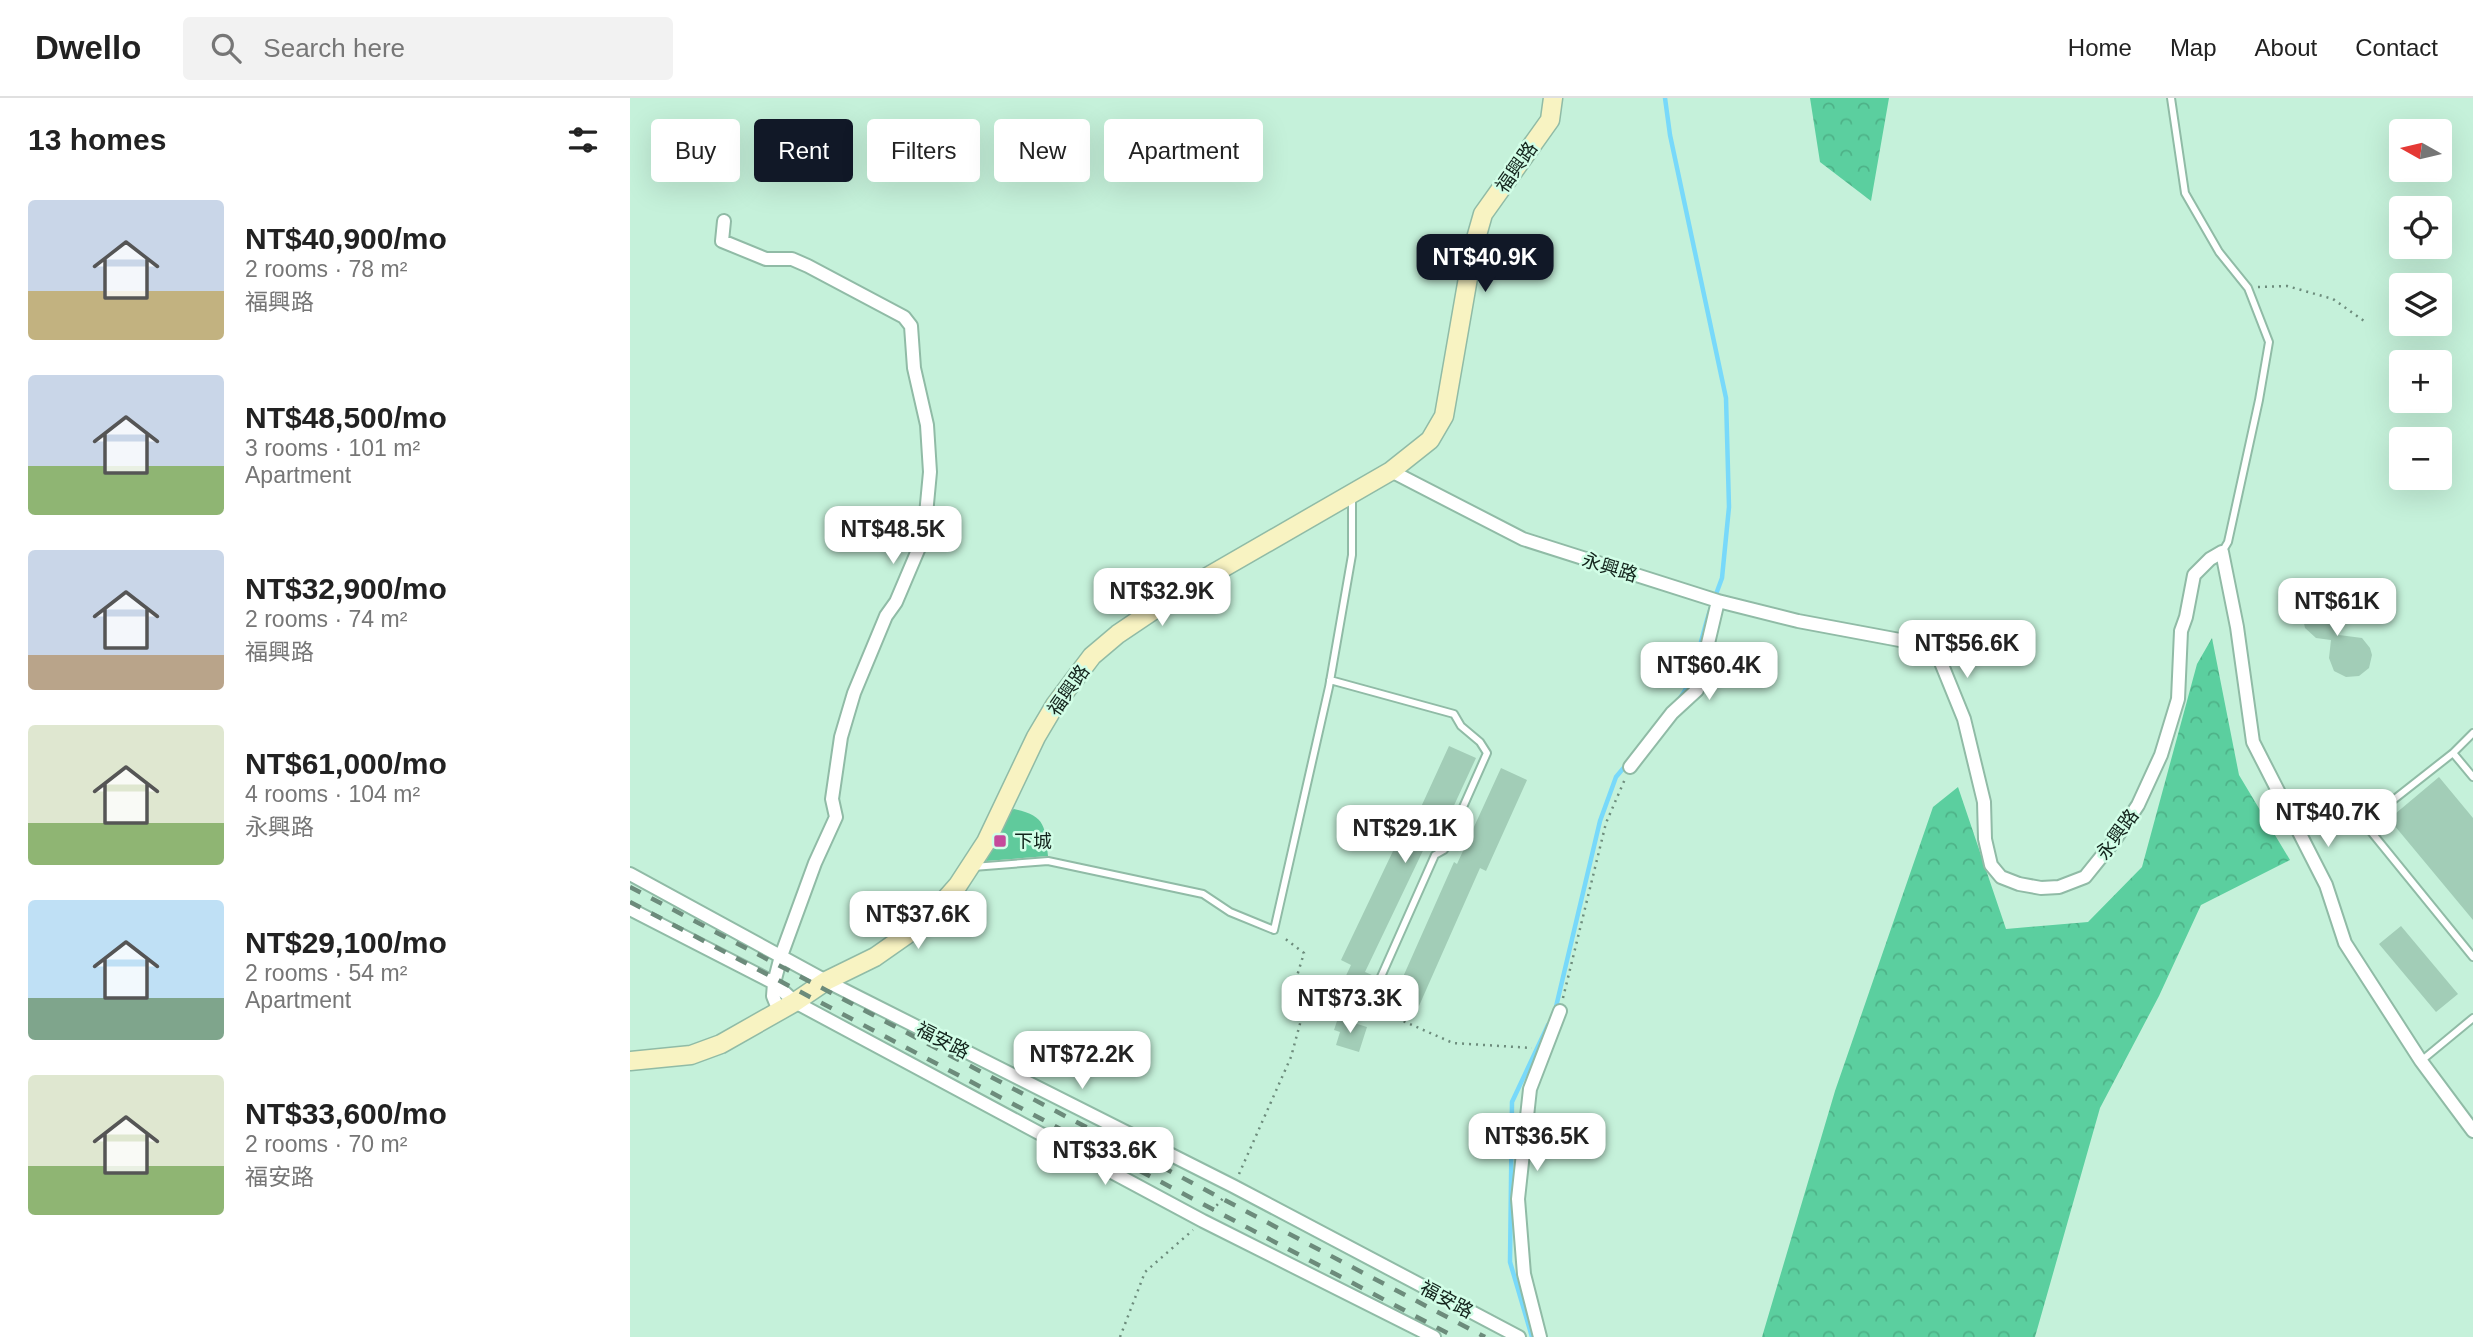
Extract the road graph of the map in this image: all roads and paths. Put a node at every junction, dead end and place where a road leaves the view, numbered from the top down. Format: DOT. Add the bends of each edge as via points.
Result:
graph roads {
  1 [pos="1553,98"];
  2 [pos="2171,98"];
  3 [pos="724,221"];
  4 [pos="2248,288"];
  5 [pos="2367,323"];
  6 [pos="1391,471"];
  7 [pos="1352,494"];
  8 [pos="2222,552"];
  9 [pos="1718,601"];
  10 [pos="1331,680"];
  11 [pos="2473,733"];
  12 [pos="2453,753"];
  13 [pos="1630,767"];
  14 [pos="2473,777"];
  15 [pos="971,867"];
  16 [pos="630,874"];
  17 [pos="630,909"];
  18 [pos="1274,930"];
  19 [pos="781,956"];
  20 [pos="2473,957"];
  21 [pos="826,981"];
  22 [pos="774,984"];
  23 [pos="795,1002"];
  24 [pos="1368,1006"];
  25 [pos="1304,1009"];
  26 [pos="1560,1011"];
  27 [pos="779,1012"];
  28 [pos="2473,1018"];
  29 [pos="1546,1049"];
  30 [pos="630,1061"];
  31 [pos="2421,1061"];
  32 [pos="2473,1131"];
  33 [pos="1233,1186"];
  34 [pos="1203,1221"];
  35 [pos="1120,1337"];
  36 [pos="1434,1337"];
  37 [pos="1519,1337"];
  38 [pos="1540,1337"];
  1 -- 6 [label="street, 福興路" via="1550,120 1483,214 1444,416 1430,440"];
  2 -- 4 [label="lane" via="2185,193 2218,252"];
  3 -- 19 [label="street" via="722,241 766,259 800,262 904,317 911,326 914,368 927,425 930,472 924,536 855,693 841,737 832,799 836,817"];
  4 -- 5 [label="path" via="2287,286 2333,299"];
  4 -- 8 [label="lane" via="2269,342 2228,542"];
  6 -- 7 [label="street, 福興路"];
  6 -- 9 [label="street, 永興路" via="1523,539"];
  7 -- 10 [label="lane" via="1352,555"];
  7 -- 15 [label="street, 福興路" via="1176,596 1092,656 1036,737"];
  8 -- 9 [label="street, 永興路" via="2194,575 2181,631 2178,699 2161,755 2138,805 2085,877 2059,887 2019,884 2001,877 1991,865 1974,757 1940,660 1905,641"];
  8 -- 31 [label="street" via="2253,742 2326,885 2345,943"];
  9 -- 13 [label="street" via="1697,690 1672,713"];
  10 -- 18 [label="lane"];
  10 -- 24 [label="lane" via="1454,714 1488,753 1444,850 1435,855"];
  11 -- 12 [label="lane"];
  12 -- 14 [label="lane"];
  12 -- 20 [label="lane" via="2364,823"];
  13 -- 26 [label="path" via="1606,823"];
  15 -- 18 [label="lane" via="1048,861 1203,894 1230,912"];
  15 -- 21 [label="street, 福興路" via="936,910 905,936"];
  16 -- 19 [label="street, 福安路"];
  17 -- 22 [label="street, 福安路"];
  18 -- 25 [label="path" via="1304,953 1293,989"];
  19 -- 21 [label="street, 福安路"];
  19 -- 22 [label="street"];
  21 -- 23 [label="street, 福興路"];
  21 -- 33 [label="street, 福安路"];
  22 -- 23 [label="street, 福安路"];
  22 -- 27 [label="street"];
  23 -- 27 [label="street, 福興路"];
  23 -- 34 [label="street, 福安路"];
  24 -- 25 [label="path" via="1351,998"];
  24 -- 29 [label="path" via="1453,1043"];
  25 -- 33 [label="path" via="1291,1057"];
  26 -- 29 [label="street"];
  27 -- 30 [label="street, 福興路" via="691,1055"];
  28 -- 31 [label="lane"];
  29 -- 38 [label="street" via="1530,1090 1518,1199 1524,1274"];
  31 -- 32 [label="street"];
  33 -- 34 [label="path"];
  33 -- 37 [label="street, 福安路"];
  34 -- 35 [label="path" via="1145,1272"];
  34 -- 36 [label="street, 福安路"];
}
